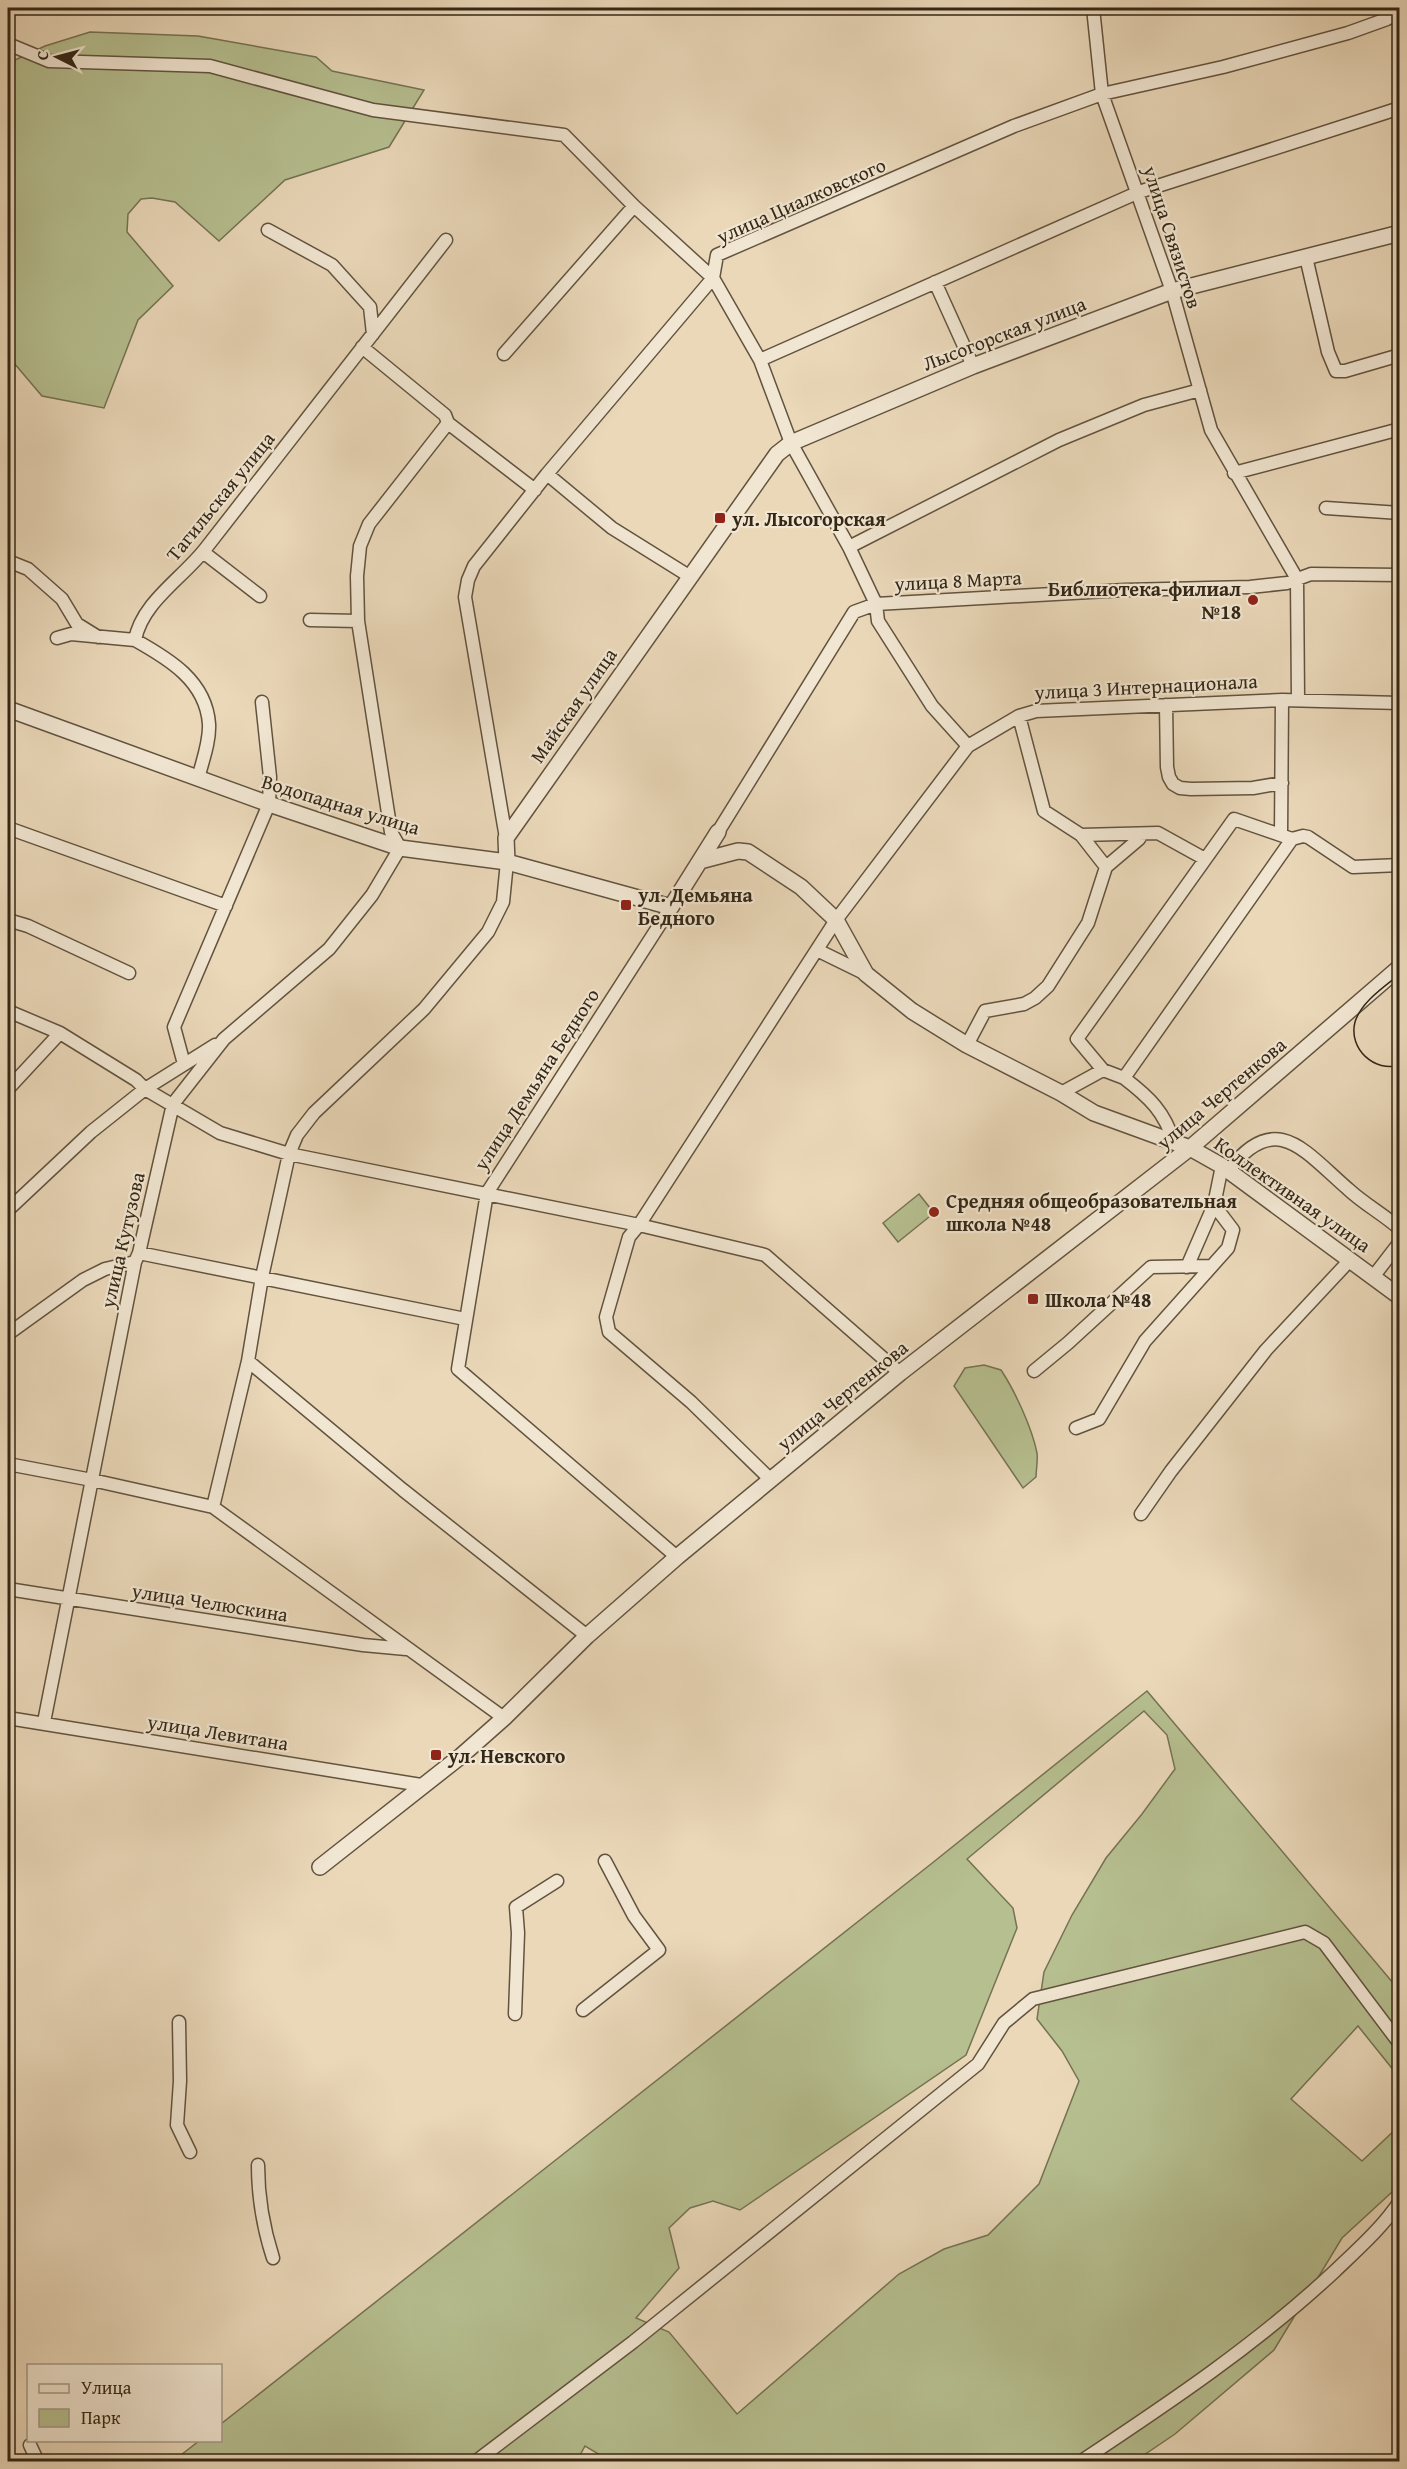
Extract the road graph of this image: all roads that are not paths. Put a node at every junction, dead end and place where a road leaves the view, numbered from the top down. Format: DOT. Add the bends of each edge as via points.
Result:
graph roads {
  1 [pos="1093,8"];
  2 [pos="1400,11"];
  3 [pos="8,44"];
  4 [pos="1102,94"];
  5 [pos="1400,108"];
  6 [pos="1138,192"];
  7 [pos="634,206"];
  8 [pos="268,230"];
  9 [pos="1400,233"];
  10 [pos="446,240"];
  11 [pos="1306,257"];
  12 [pos="713,278"];
  13 [pos="935,282"];
  14 [pos="1172,291"];
  15 [pos="373,334"];
  16 [pos="362,348"];
  17 [pos="504,354"];
  18 [pos="1400,356"];
  19 [pos="760,360"];
  20 [pos="973,366"];
  21 [pos="1200,390"];
  22 [pos="448,423"];
  23 [pos="1400,429"];
  24 [pos="791,443"];
  25 [pos="1234,473"];
  26 [pos="547,474"];
  27 [pos="535,490"];
  28 [pos="1326,507"];
  29 [pos="1400,513"];
  30 [pos="849,547"];
  31 [pos="203,552"];
  32 [pos="8,561"];
  33 [pos="1400,575"];
  34 [pos="689,576"];
  35 [pos="1297,579"];
  36 [pos="260,596"];
  37 [pos="876,604"];
  38 [pos="310,620"];
  39 [pos="358,621"];
  40 [pos="98,637"];
  41 [pos="57,638"];
  42 [pos="135,640"];
  43 [pos="1282,700"];
  44 [pos="1298,700"];
  45 [pos="262,702"];
  46 [pos="1400,703"];
  47 [pos="1166,705"];
  48 [pos="8,709"];
  49 [pos="1018,716"];
  50 [pos="968,746"];
  51 [pos="198,779"];
  52 [pos="1282,783"];
  53 [pos="269,804"];
  54 [pos="8,828"];
  55 [pos="718,831"];
  56 [pos="1142,834"];
  57 [pos="1081,835"];
  58 [pos="1287,837"];
  59 [pos="506,838"];
  60 [pos="400,848"];
  61 [pos="1205,859"];
  62 [pos="700,861"];
  63 [pos="507,862"];
  64 [pos="1400,866"];
  65 [pos="1106,867"];
  66 [pos="226,906"];
  67 [pos="671,906"];
  68 [pos="8,920"];
  69 [pos="836,920"];
  70 [pos="817,950"];
  71 [pos="1400,967"];
  72 [pos="129,973"];
  73 [pos="866,974"];
  74 [pos="8,1011"];
  75 [pos="60,1033"];
  76 [pos="224,1039"];
  77 [pos="967,1045"];
  78 [pos="184,1064"];
  79 [pos="1103,1070"];
  80 [pos="1124,1078"];
  81 [pos="8,1089"];
  82 [pos="145,1089"];
  83 [pos="1061,1093"];
  84 [pos="173,1104"];
  85 [pos="1174,1143"];
  86 [pos="1190,1148"];
  87 [pos="289,1154"];
  88 [pos="1226,1168"];
  89 [pos="487,1193"];
  90 [pos="1214,1205"];
  91 [pos="8,1210"];
  92 [pos="639,1225"];
  93 [pos="1400,1229"];
  94 [pos="1400,1242"];
  95 [pos="137,1257"];
  96 [pos="1350,1260"];
  97 [pos="1211,1266"];
  98 [pos="1187,1267"];
  99 [pos="262,1277"];
  100 [pos="1373,1277"];
  101 [pos="1400,1297"];
  102 [pos="465,1319"];
  103 [pos="8,1334"];
  104 [pos="248,1360"];
  105 [pos="1034,1371"];
  106 [pos="900,1373"];
  107 [pos="1076,1428"];
  108 [pos="8,1464"];
  109 [pos="92,1480"];
  110 [pos="771,1480"];
  111 [pos="213,1507"];
  112 [pos="1141,1515"];
  113 [pos="677,1557"];
  114 [pos="8,1590"];
  115 [pos="69,1601"];
  116 [pos="587,1636"];
  117 [pos="407,1649"];
  118 [pos="8,1718"];
  119 [pos="504,1718"];
  120 [pos="44,1722"];
  121 [pos="421,1785"];
  122 [pos="605,1861"];
  123 [pos="320,1867"];
  124 [pos="557,1881"];
  125 [pos="583,2010"];
  126 [pos="515,2014"];
  127 [pos="179,2022"];
  128 [pos="1400,2044"];
  129 [pos="190,2152"];
  130 [pos="258,2165"];
  131 [pos="1400,2200"];
  132 [pos="273,2258"];
  133 [pos="30,2445"];
  134 [pos="38,2462"];
  135 [pos="475,2462"];
  136 [pos="1080,2462"];
  1 -- 4 [label="street, улица Связистов"];
  2 -- 4 [label="street, улица Циалковского" via="1348,33"];
  3 -- 7 [label="street" via="49,61 210,66 373,110 564,135"];
  4 -- 6 [label="street, улица Связистов"];
  4 -- 12 [label="street, улица Циалковского" via="1014,126 717,255"];
  5 -- 6 [label="street"];
  6 -- 13 [label="street"];
  6 -- 14 [label="street, улица Связистов"];
  7 -- 12 [label="street"];
  7 -- 17 [label="street"];
  8 -- 15 [label="street" via="332,266 370,307"];
  9 -- 11 [label="street, Лысогорская улица"];
  10 -- 15 [label="street, Тагильская улица"];
  11 -- 14 [label="street, Лысогорская улица"];
  11 -- 18 [label="street" via="1336,371"];
  12 -- 19 [label="street"];
  12 -- 26 [label="street, улица Циалковского"];
  13 -- 19 [label="street"];
  13 -- 20 [label="street"];
  14 -- 20 [label="street, Лысогорская улица"];
  14 -- 21 [label="street, улица Связистов"];
  15 -- 16 [label="street, Тагильская улица"];
  16 -- 22 [label="street" via="446,415"];
  16 -- 31 [label="street, Тагильская улица"];
  19 -- 24 [label="street"];
  20 -- 24 [label="street, Лысогорская улица"];
  21 -- 25 [label="street, улица Связистов" via="1211,430"];
  21 -- 30 [label="street" via="1144,405 1059,440"];
  22 -- 27 [label="street"];
  22 -- 39 [label="street" via="369,524 360,546"];
  23 -- 25 [label="street"];
  24 -- 30 [label="street"];
  24 -- 34 [label="street, Лысогорская улица" via="777,454"];
  25 -- 35 [label="street, улица Связистов"];
  26 -- 27 [label="street, улица Циалковского"];
  26 -- 34 [label="street" via="612,528"];
  27 -- 59 [label="street, улица Циалковского" via="474,566 465,597"];
  28 -- 29 [label="street"];
  30 -- 37 [label="street"];
  31 -- 36 [label="street"];
  31 -- 42 [label="street, Тагильская улица" via="152,606 137,629"];
  32 -- 40 [label="street" via="28,569 62,599 77,624"];
  33 -- 35 [label="street, улица 8 Марта" via="1311,574"];
  34 -- 59 [label="street, Майская улица"];
  35 -- 37 [label="street, улица 8 Марта" via="1287,584 1250,587"];
  35 -- 44 [label="street"];
  37 -- 50 [label="street" via="878,621 932,706"];
  37 -- 55 [label="street, улица Демьяна Бедного" via="854,612"];
  38 -- 39 [label="street"];
  39 -- 60 [label="street" via="391,832"];
  40 -- 41 [label="street" via="71,634"];
  40 -- 42 [label="street"];
  42 -- 51 [label="street" via="159,653 195,683 206,707 209,725"];
  43 -- 44 [label="street, улица 3 Интернационала"];
  43 -- 47 [label="street, улица 3 Интернационала"];
  43 -- 52 [label="street"];
  44 -- 46 [label="street, улица 3 Интернационала"];
  45 -- 53 [label="street"];
  47 -- 49 [label="street, улица 3 Интернационала" via="1036,711"];
  47 -- 52 [label="street" via="1167,767 1173,784 1191,789"];
  48 -- 51 [label="street, Водопадная улица"];
  49 -- 50 [label="street, улица 3 Интернационала"];
  49 -- 57 [label="street" via="1044,812"];
  50 -- 69 [label="street"];
  51 -- 53 [label="street, Водопадная улица"];
  52 -- 58 [label="street"];
  53 -- 60 [label="street, Водопадная улица"];
  53 -- 66 [label="street"];
  54 -- 66 [label="street"];
  55 -- 62 [label="street, улица Демьяна Бедного"];
  56 -- 57 [label="street"];
  56 -- 61 [label="street" via="1158,833"];
  56 -- 65 [label="street"];
  57 -- 65 [label="street"];
  58 -- 61 [label="street" via="1234,819"];
  58 -- 64 [label="street" via="1308,837 1353,867"];
  58 -- 80 [label="street"];
  59 -- 63 [label="street"];
  60 -- 63 [label="street, Водопадная улица"];
  60 -- 76 [label="street, улица Кутузова" via="372,895 329,949"];
  61 -- 79 [label="street" via="1077,1039"];
  62 -- 67 [label="street, улица Демьяна Бедного"];
  62 -- 69 [label="street" via="748,852 801,887"];
  63 -- 67 [label="street, Водопадная улица"];
  63 -- 87 [label="street" via="503,902 488,932 424,1009 314,1113 297,1135"];
  65 -- 77 [label="street" via="1088,923 1048,986 1024,1004 985,1011"];
  66 -- 78 [label="street" via="174,1027"];
  67 -- 89 [label="street, улица Демьяна Бедного"];
  68 -- 72 [label="street"];
  69 -- 70 [label="street"];
  69 -- 73 [label="street"];
  70 -- 73 [label="street"];
  70 -- 92 [label="street"];
  71 -- 86 [label="street, улица Чертенкова"];
  73 -- 77 [label="street, Коллективная улица" via="912,1011"];
  74 -- 75 [label="street"];
  75 -- 81 [label="street"];
  75 -- 82 [label="street"];
  76 -- 78 [label="street"];
  76 -- 84 [label="street, улица Кутузова"];
  77 -- 83 [label="street, Коллективная улица"];
  78 -- 82 [label="street"];
  79 -- 80 [label="street"];
  79 -- 83 [label="street"];
  80 -- 85 [label="street" via="1168,1122"];
  82 -- 84 [label="street"];
  82 -- 91 [label="street" via="91,1132"];
  83 -- 85 [label="street, Коллективная улица" via="1094,1113"];
  84 -- 87 [label="street" via="220,1132"];
  84 -- 95 [label="street, улица Кутузова"];
  85 -- 86 [label="street, Коллективная улица"];
  86 -- 88 [label="street, Коллективная улица"];
  86 -- 106 [label="street, улица Чертенкова"];
  87 -- 89 [label="street"];
  87 -- 99 [label="street"];
  88 -- 90 [label="street"];
  88 -- 93 [label="street" via="1248,1148 1272,1139 1284,1140 1311,1155 1356,1197"];
  88 -- 96 [label="street, Коллективная улица"];
  89 -- 92 [label="street"];
  89 -- 102 [label="street, улица Демьяна Бедного"];
  90 -- 97 [label="street" via="1233,1230 1228,1248"];
  90 -- 98 [label="street"];
  92 -- 106 [label="street" via="765,1255"];
  92 -- 110 [label="street" via="628,1237 606,1317 609,1332 691,1402"];
  94 -- 100 [label="street"];
  95 -- 99 [label="street"];
  95 -- 103 [label="street" via="83,1280"];
  95 -- 109 [label="street, улица Кутузова"];
  96 -- 100 [label="street, Коллективная улица"];
  96 -- 112 [label="street" via="1266,1350"];
  97 -- 98 [label="street"];
  97 -- 107 [label="street" via="1145,1341 1099,1419"];
  98 -- 105 [label="street" via="1151,1267"];
  99 -- 102 [label="street"];
  99 -- 104 [label="street"];
  100 -- 101 [label="street, Коллективная улица"];
  102 -- 113 [label="street, улица Демьяна Бедного" via="458,1369"];
  104 -- 111 [label="street"];
  104 -- 116 [label="street"];
  106 -- 110 [label="street, улица Чертенкова"];
  108 -- 109 [label="street"];
  109 -- 111 [label="street"];
  109 -- 115 [label="street, улица Кутузова"];
  110 -- 113 [label="street, улица Чертенкова"];
  111 -- 117 [label="street"];
  113 -- 116 [label="street, улица Чертенкова"];
  114 -- 115 [label="street, улица Челюскина"];
  115 -- 117 [label="street, улица Челюскина"];
  115 -- 120 [label="street, улица Кутузова"];
  116 -- 119 [label="street, улица Чертенкова"];
  117 -- 119 [label="street"];
  118 -- 120 [label="street, улица Левитана"];
  119 -- 121 [label="street, улица Чертенкова"];
  120 -- 121 [label="street, улица Левитана"];
  121 -- 123 [label="street, улица Чертенкова"];
  122 -- 125 [label="street" via="634,1916 660,1950"];
  124 -- 126 [label="street" via="516,1907"];
  127 -- 129 [label="street" via="177,2126"];
  128 -- 135 [label="street" via="1324,1944 1305,1932 1033,1999 1004,2023 978,2064 633,2342"];
  130 -- 132 [label="street" via="260,2207"];
  131 -- 136 [label="street" via="1360,2247 1294,2308 1192,2387"];
  133 -- 134 [label="street"];
}
